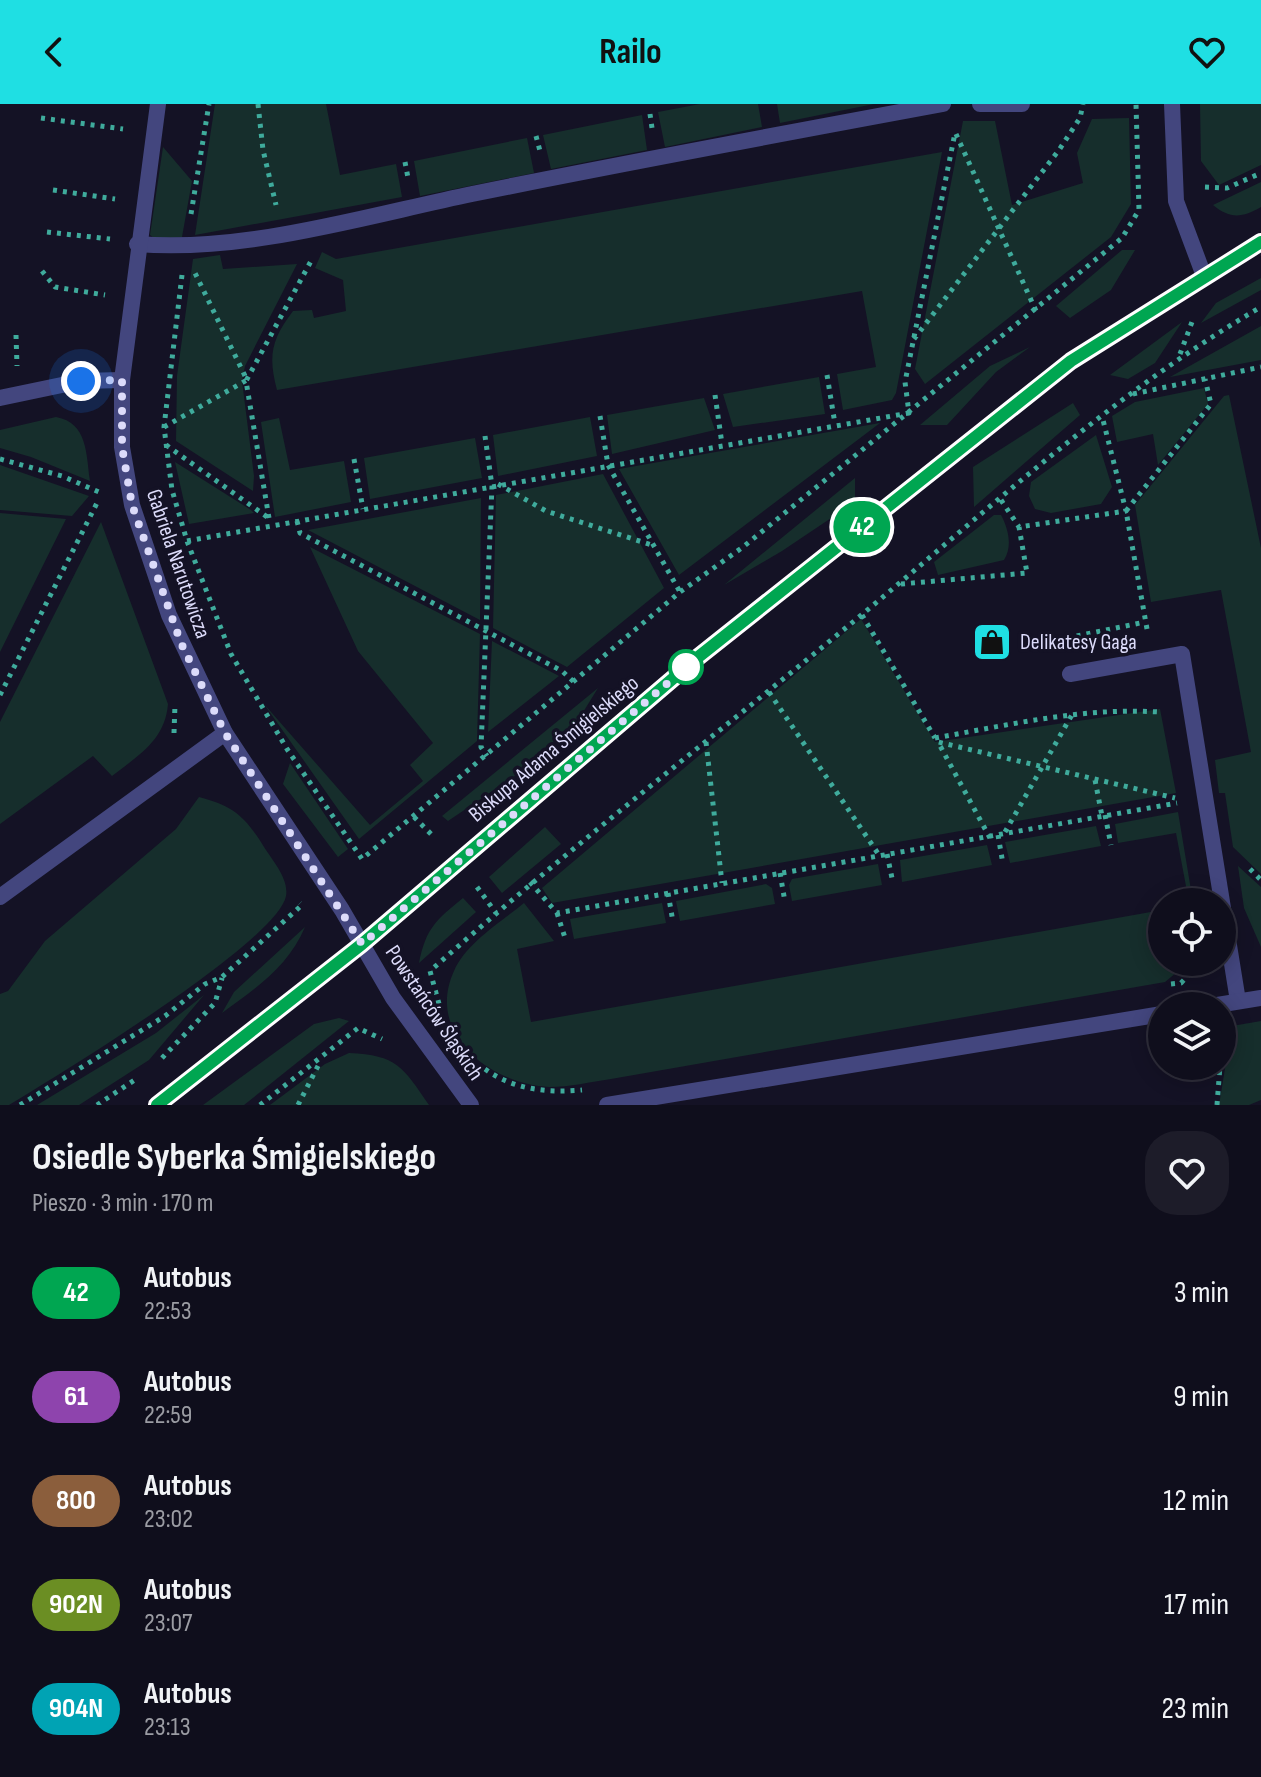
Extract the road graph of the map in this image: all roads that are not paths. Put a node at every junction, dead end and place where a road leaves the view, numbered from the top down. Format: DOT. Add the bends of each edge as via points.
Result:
graph roads {
  1 [pos="158,104"];
  2 [pos="943,104"];
  3 [pos="980,104"];
  4 [pos="1022,104"];
  5 [pos="1172,104"];
  6 [pos="1261,242"];
  7 [pos="137,244"];
  8 [pos="1204,276"];
  9 [pos="122,380"];
  10 [pos="0,398"];
  11 [pos="1070,674"];
  12 [pos="225,733"];
  13 [pos="0,897"];
  14 [pos="362,944"];
  15 [pos="1261,998"];
  16 [pos="1238,1001"];
  17 [pos="1148,1016"];
  18 [pos="157,1105"];
  19 [pos="471,1105"];
  20 [pos="607,1105"];
  1 -- 7 [label="street, Gabriela Narutowicza"];
  2 -- 7 [label="street" via="671,154 184,256"];
  3 -- 4 [label="street"];
  5 -- 8 [label="street" via="1176,201"];
  6 -- 8 [label="street, Biskupa Adama Śmigielskiego"];
  7 -- 9 [label="street, Gabriela Narutowicza"];
  8 -- 14 [label="street, Biskupa Adama Śmigielskiego" via="1071,361 697,658"];
  9 -- 10 [label="street" via="81,381"];
  9 -- 12 [label="street, Gabriela Narutowicza" via="122,447 132,505 169,615"];
  11 -- 16 [label="street" via="1182,654"];
  12 -- 13 [label="street"];
  12 -- 14 [label="street, Gabriela Narutowicza"];
  14 -- 18 [label="street, Biskupa Adama Śmigielskiego"];
  14 -- 19 [label="street, Powstańców Śląskich" via="393,998"];
  15 -- 16 [label="street"];
  17 -- 20 [label="street"];
}
